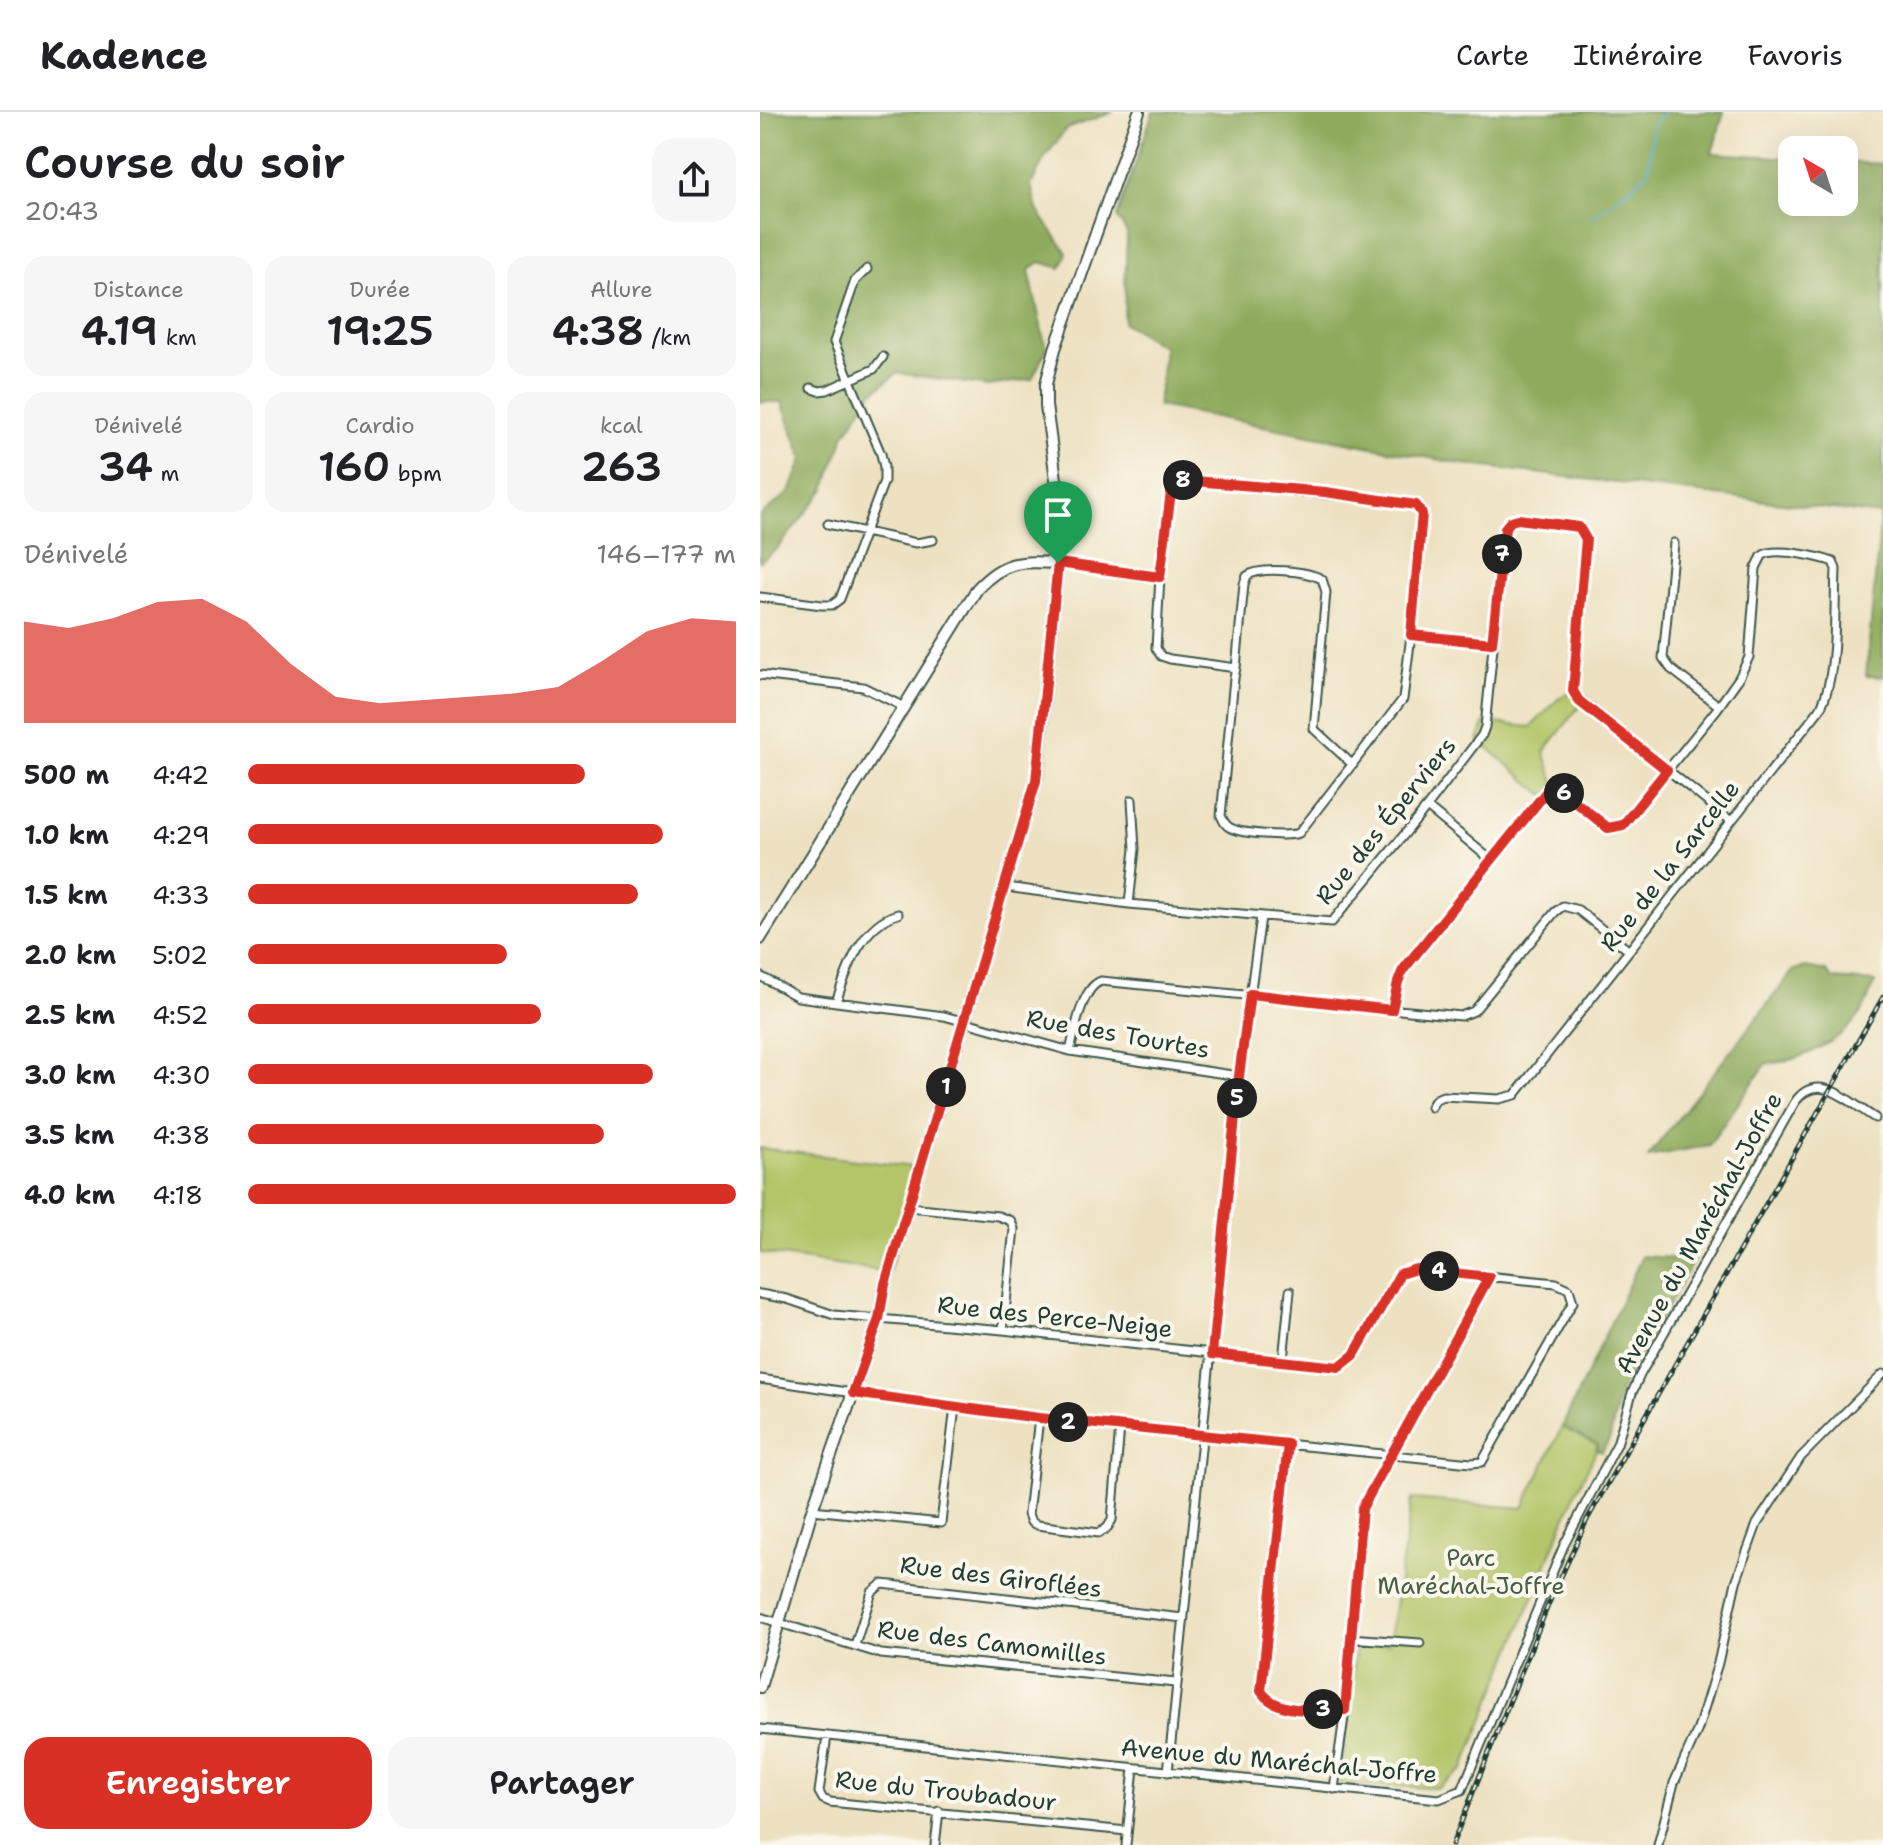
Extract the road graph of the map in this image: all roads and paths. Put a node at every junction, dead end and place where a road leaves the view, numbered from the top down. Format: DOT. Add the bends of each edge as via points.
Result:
graph roads {
  1 [pos="1139,112"];
  2 [pos="867,269"];
  3 [pos="883,357"];
  4 [pos="849,380"];
  5 [pos="811,388"];
  6 [pos="828,524"];
  7 [pos="866,532"];
  8 [pos="933,540"];
  9 [pos="1674,543"];
  10 [pos="1058,563"];
  11 [pos="1160,577"];
  12 [pos="760,597"];
  13 [pos="1411,635"];
  14 [pos="1492,643"];
  15 [pos="1236,668"];
  16 [pos="760,675"];
  17 [pos="1719,706"];
  18 [pos="904,707"];
  19 [pos="1353,765"];
  20 [pos="1667,770"];
  21 [pos="1132,800"];
  22 [pos="1427,807"];
  23 [pos="1731,821"];
  24 [pos="1491,860"];
  25 [pos="1006,887"];
  26 [pos="1129,904"];
  27 [pos="898,914"];
  28 [pos="1261,917"];
  29 [pos="760,939"];
  30 [pos="1628,950"];
  31 [pos="760,976"];
  32 [pos="1250,994"];
  33 [pos="836,1002"];
  34 [pos="1392,1010"];
  35 [pos="966,1021"];
  36 [pos="1070,1051"];
  37 [pos="1239,1076"];
  38 [pos="1431,1107"];
  39 [pos="1875,1118"];
  40 [pos="910,1207"];
  41 [pos="1489,1277"];
  42 [pos="1290,1291"];
  43 [pos="760,1294"];
  44 [pos="879,1319"];
  45 [pos="1003,1330"];
  46 [pos="1212,1354"];
  47 [pos="1283,1360"];
  48 [pos="1883,1374"];
  49 [pos="760,1379"];
  50 [pos="853,1393"];
  51 [pos="955,1407"];
  52 [pos="1039,1418"];
  53 [pos="1120,1427"];
  54 [pos="1203,1437"];
  55 [pos="1288,1444"];
  56 [pos="1393,1453"];
  57 [pos="812,1510"];
  58 [pos="760,1617"];
  59 [pos="1183,1618"];
  60 [pos="780,1621"];
  61 [pos="1349,1638"];
  62 [pos="1420,1643"];
  63 [pos="855,1645"];
  64 [pos="1176,1683"];
  65 [pos="760,1687"];
  66 [pos="1345,1710"];
  67 [pos="760,1729"];
  68 [pos="827,1736"];
  69 [pos="1134,1768"];
  70 [pos="1168,1772"];
  71 [pos="1334,1789"];
  72 [pos="939,1811"];
  73 [pos="1127,1831"];
  74 [pos="935,1845"];
  75 [pos="1126,1845"];
  76 [pos="1658,1845"];
  1 -- 10 [label="street" via="1046,384 1058,494"];
  2 -- 4 [label="street" via="855,281 834,342"];
  3 -- 4 [label="street" via="874,369"];
  4 -- 5 [label="street" via="827,390"];
  4 -- 7 [label="street" via="884,467"];
  6 -- 7 [label="street"];
  7 -- 8 [label="street" via="916,543"];
  7 -- 12 [label="street" via="846,588 832,605"];
  9 -- 17 [label="street" via="1663,658"];
  10 -- 11 [label="street"];
  10 -- 18 [label="street" via="1016,562 993,572 977,589"];
  10 -- 25 [label="street" via="1037,778"];
  11 -- 13 [label="street" via="1171,492 1182,480 1411,503 1422,514"];
  11 -- 15 [label="street" via="1159,653"];
  13 -- 14 [label="street"];
  13 -- 19 [label="street" via="1403,699"];
  14 -- 20 [label="street, Rue des Éperviers" via="1505,528 1518,519 1574,525 1586,539 1573,691"];
  14 -- 22 [label="street, Rue des Éperviers" via="1484,729"];
  15 -- 19 [label="street" via="1221,816 1225,824 1235,830 1299,833"];
  15 -- 19 [label="street" via="1247,576 1259,570 1322,579 1326,592 1314,729"];
  16 -- 18 [label="street" via="863,687"];
  17 -- 20 [label="street"];
  17 -- 23 [label="street, Rue de la Sarcelle" via="1749,657 1756,568 1762,556 1784,552 1833,562 1827,694"];
  18 -- 29 [label="street"];
  20 -- 23 [label="street"];
  20 -- 24 [label="street" via="1616,828 1608,828 1563,792 1547,791"];
  21 -- 26 [label="street" via="1135,849"];
  22 -- 24 [label="street"];
  22 -- 28 [label="street, Rue des Éperviers" via="1332,922"];
  23 -- 30 [label="street, Rue de la Sarcelle"];
  24 -- 34 [label="street" via="1403,970"];
  25 -- 26 [label="street, Rue des Éperviers"];
  25 -- 35 [label="street"];
  26 -- 28 [label="street, Rue des Éperviers"];
  27 -- 33 [label="street" via="879,921 868,935"];
  28 -- 32 [label="street"];
  30 -- 34 [label="street" via="1578,910 1563,906 1474,1011 1461,1016"];
  30 -- 38 [label="street, Rue de la Sarcelle" via="1515,1095 1443,1096"];
  31 -- 33 [label="street, Rue des Tourtes" via="788,994"];
  32 -- 34 [label="street"];
  32 -- 36 [label="street" via="1096,982 1086,992"];
  32 -- 37 [label="street"];
  33 -- 35 [label="street, Rue des Tourtes"];
  35 -- 36 [label="street, Rue des Tourtes"];
  35 -- 40 [label="street"];
  36 -- 37 [label="street, Rue des Tourtes"];
  37 -- 46 [label="street"];
  39 -- 71 [label="street, Avenue du Maréchal-Joffre" via="1819,1086 1804,1091 1795,1102 1640,1375 1617,1444 1564,1545 1462,1790 1439,1799"];
  40 -- 44 [label="street"];
  40 -- 45 [label="street" via="1011,1221"];
  41 -- 47 [label="street, Rue des Perce-Neige" via="1416,1269 1400,1274 1347,1363 1339,1367"];
  41 -- 56 [label="street"];
  41 -- 56 [label="street, Rue des Perce-Neige" via="1556,1283 1569,1289 1573,1302 1482,1462"];
  42 -- 47 [label="street"];
  43 -- 44 [label="street, Rue des Perce-Neige" via="834,1315"];
  44 -- 45 [label="street, Rue des Perce-Neige"];
  44 -- 50 [label="street"];
  45 -- 46 [label="street, Rue des Perce-Neige"];
  46 -- 47 [label="street, Rue des Perce-Neige"];
  46 -- 54 [label="street"];
  48 -- 76 [label="street" via="1801,1457 1757,1524 1736,1582 1702,1716 1674,1783"];
  49 -- 50 [label="street"];
  50 -- 51 [label="street"];
  50 -- 57 [label="street"];
  51 -- 52 [label="street"];
  51 -- 57 [label="street" via="941,1523"];
  52 -- 53 [label="street"];
  52 -- 53 [label="street" via="1031,1522 1099,1533 1112,1520"];
  53 -- 54 [label="street"];
  54 -- 55 [label="street"];
  54 -- 59 [label="street"];
  55 -- 56 [label="street"];
  55 -- 66 [label="street" via="1261,1691 1282,1707"];
  56 -- 61 [label="street" via="1362,1508"];
  57 -- 60 [label="street"];
  58 -- 60 [label="street, Rue des Camomilles"];
  59 -- 63 [label="street, Rue des Giroflées" via="882,1584 872,1592"];
  59 -- 64 [label="street"];
  60 -- 63 [label="street, Rue des Camomilles"];
  60 -- 65 [label="street"];
  61 -- 62 [label="street"];
  61 -- 66 [label="street"];
  63 -- 64 [label="street, Rue des Camomilles" via="881,1654"];
  64 -- 70 [label="street"];
  66 -- 71 [label="street"];
  67 -- 68 [label="street, Avenue du Maréchal-Joffre"];
  68 -- 69 [label="street, Avenue du Maréchal-Joffre"];
  68 -- 72 [label="street, Rue du Troubadour" via="819,1792 823,1799"];
  69 -- 70 [label="street, Avenue du Maréchal-Joffre"];
  69 -- 73 [label="street"];
  70 -- 71 [label="street, Avenue du Maréchal-Joffre"];
  72 -- 73 [label="street, Rue du Troubadour"];
  72 -- 74 [label="street"];
  73 -- 75 [label="street"];
}
